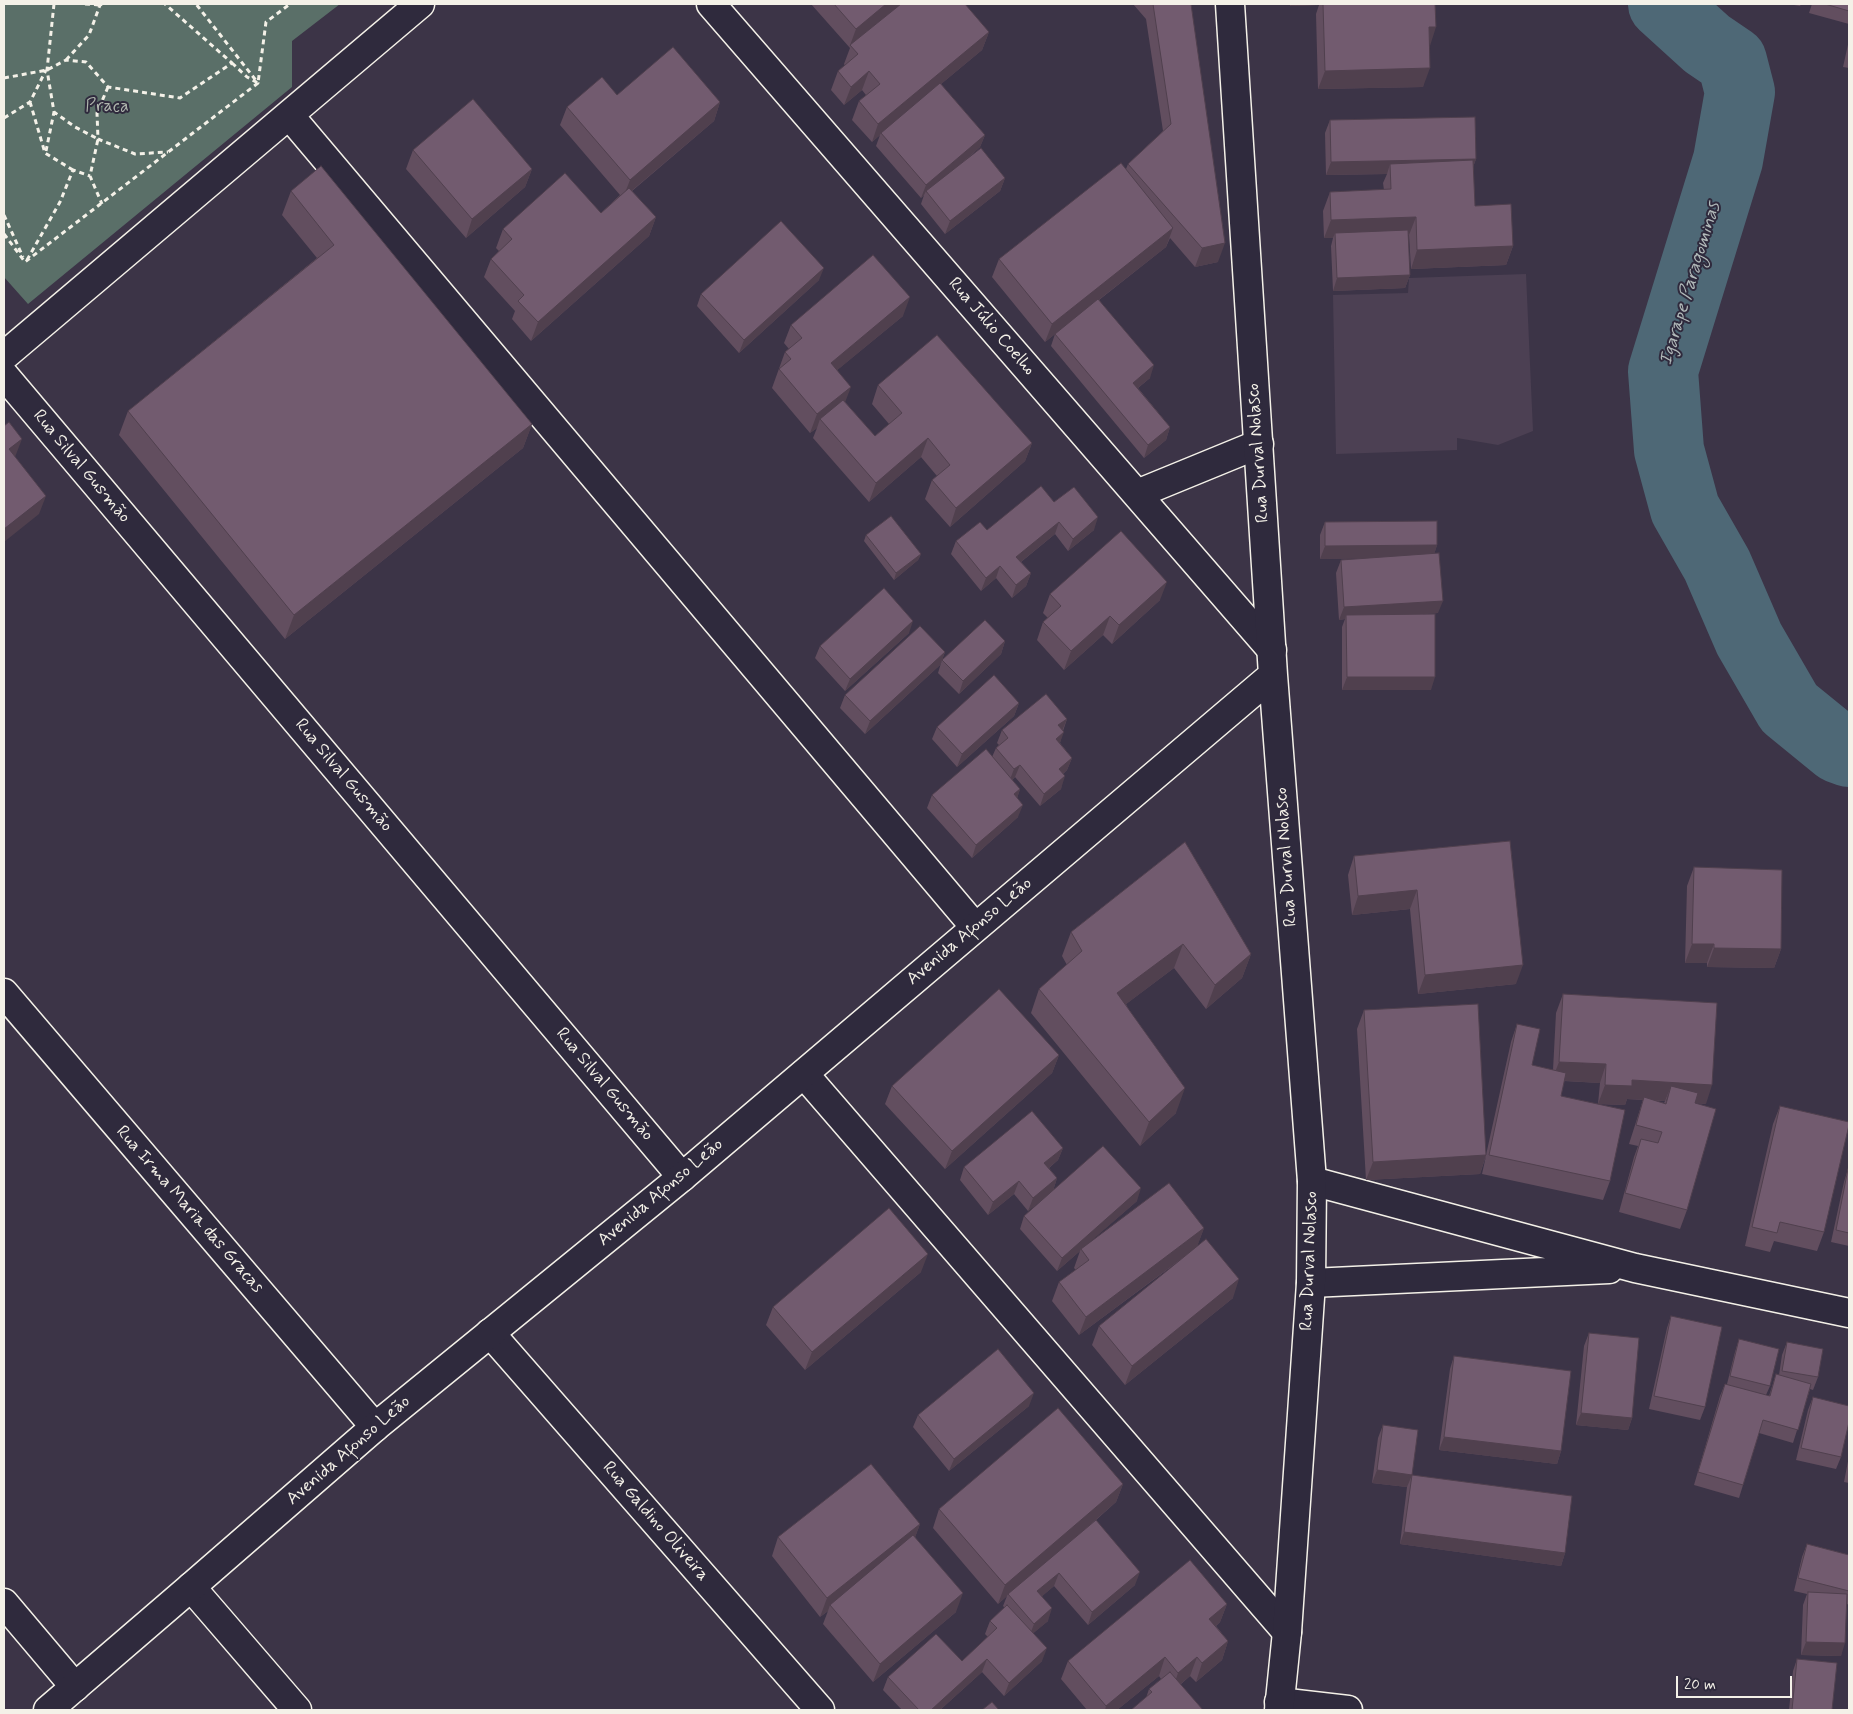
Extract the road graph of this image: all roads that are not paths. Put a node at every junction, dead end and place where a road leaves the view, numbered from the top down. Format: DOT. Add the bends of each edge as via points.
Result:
graph roads {
  1 [pos="420,4"];
  2 [pos="711,4"];
  3 [pos="1226,9"];
  4 [pos="289,115"];
  5 [pos="4,356"];
  6 [pos="4,375"];
  7 [pos="1259,444"];
  8 [pos="1136,494"];
  9 [pos="1272,662"];
  10 [pos="976,927"];
  11 [pos="4,993"];
  12 [pos="804,1074"];
  13 [pos="682,1176"];
  14 [pos="1312,1181"];
  15 [pos="1635,1268"];
  16 [pos="1311,1283"];
  17 [pos="1849,1313"];
  18 [pos="490,1333"];
  19 [pos="375,1427"];
  20 [pos="192,1588"];
  21 [pos="4,1603"];
  22 [pos="1287,1632"];
  23 [pos="75,1687"];
  24 [pos="1279,1706"];
  25 [pos="48,1710"];
  26 [pos="297,1710"];
  27 [pos="820,1710"];
  28 [pos="1348,1710"];
  1 -- 4 [label="street"];
  2 -- 8 [label="street, Rua Júlio Coelho"];
  3 -- 7 [label="street, Rua Durval Nolasco"];
  4 -- 5 [label="street"];
  4 -- 10 [label="street"];
  6 -- 13 [label="street, Rua Silval Gusmão"];
  7 -- 8 [label="street"];
  7 -- 9 [label="street, Rua Durval Nolasco"];
  8 -- 9 [label="street, Rua Júlio Coelho"];
  9 -- 10 [label="street, Avenida Afonso Leão"];
  9 -- 14 [label="street, Rua Durval Nolasco"];
  10 -- 12 [label="street, Avenida Afonso Leão"];
  11 -- 19 [label="street, Rua Irma Maria das Gracas"];
  12 -- 13 [label="street, Avenida Afonso Leão"];
  12 -- 22 [label="street"];
  13 -- 18 [label="street, Avenida Afonso Leão"];
  14 -- 15 [label="street"];
  14 -- 16 [label="street, Rua Durval Nolasco"];
  15 -- 16 [label="street"];
  15 -- 17 [label="street"];
  16 -- 22 [label="street, Rua Durval Nolasco"];
  18 -- 19 [label="street, Avenida Afonso Leão"];
  18 -- 27 [label="street, Rua Galdino Oliveira"];
  19 -- 20 [label="street, Avenida Afonso Leão"];
  20 -- 23 [label="street, Avenida Afonso Leão"];
  20 -- 26 [label="street"];
  21 -- 23 [label="street"];
  22 -- 24 [label="street, Rua Durval Nolasco"];
  23 -- 25 [label="street, Avenida Afonso Leão"];
  24 -- 28 [label="street"];
}
